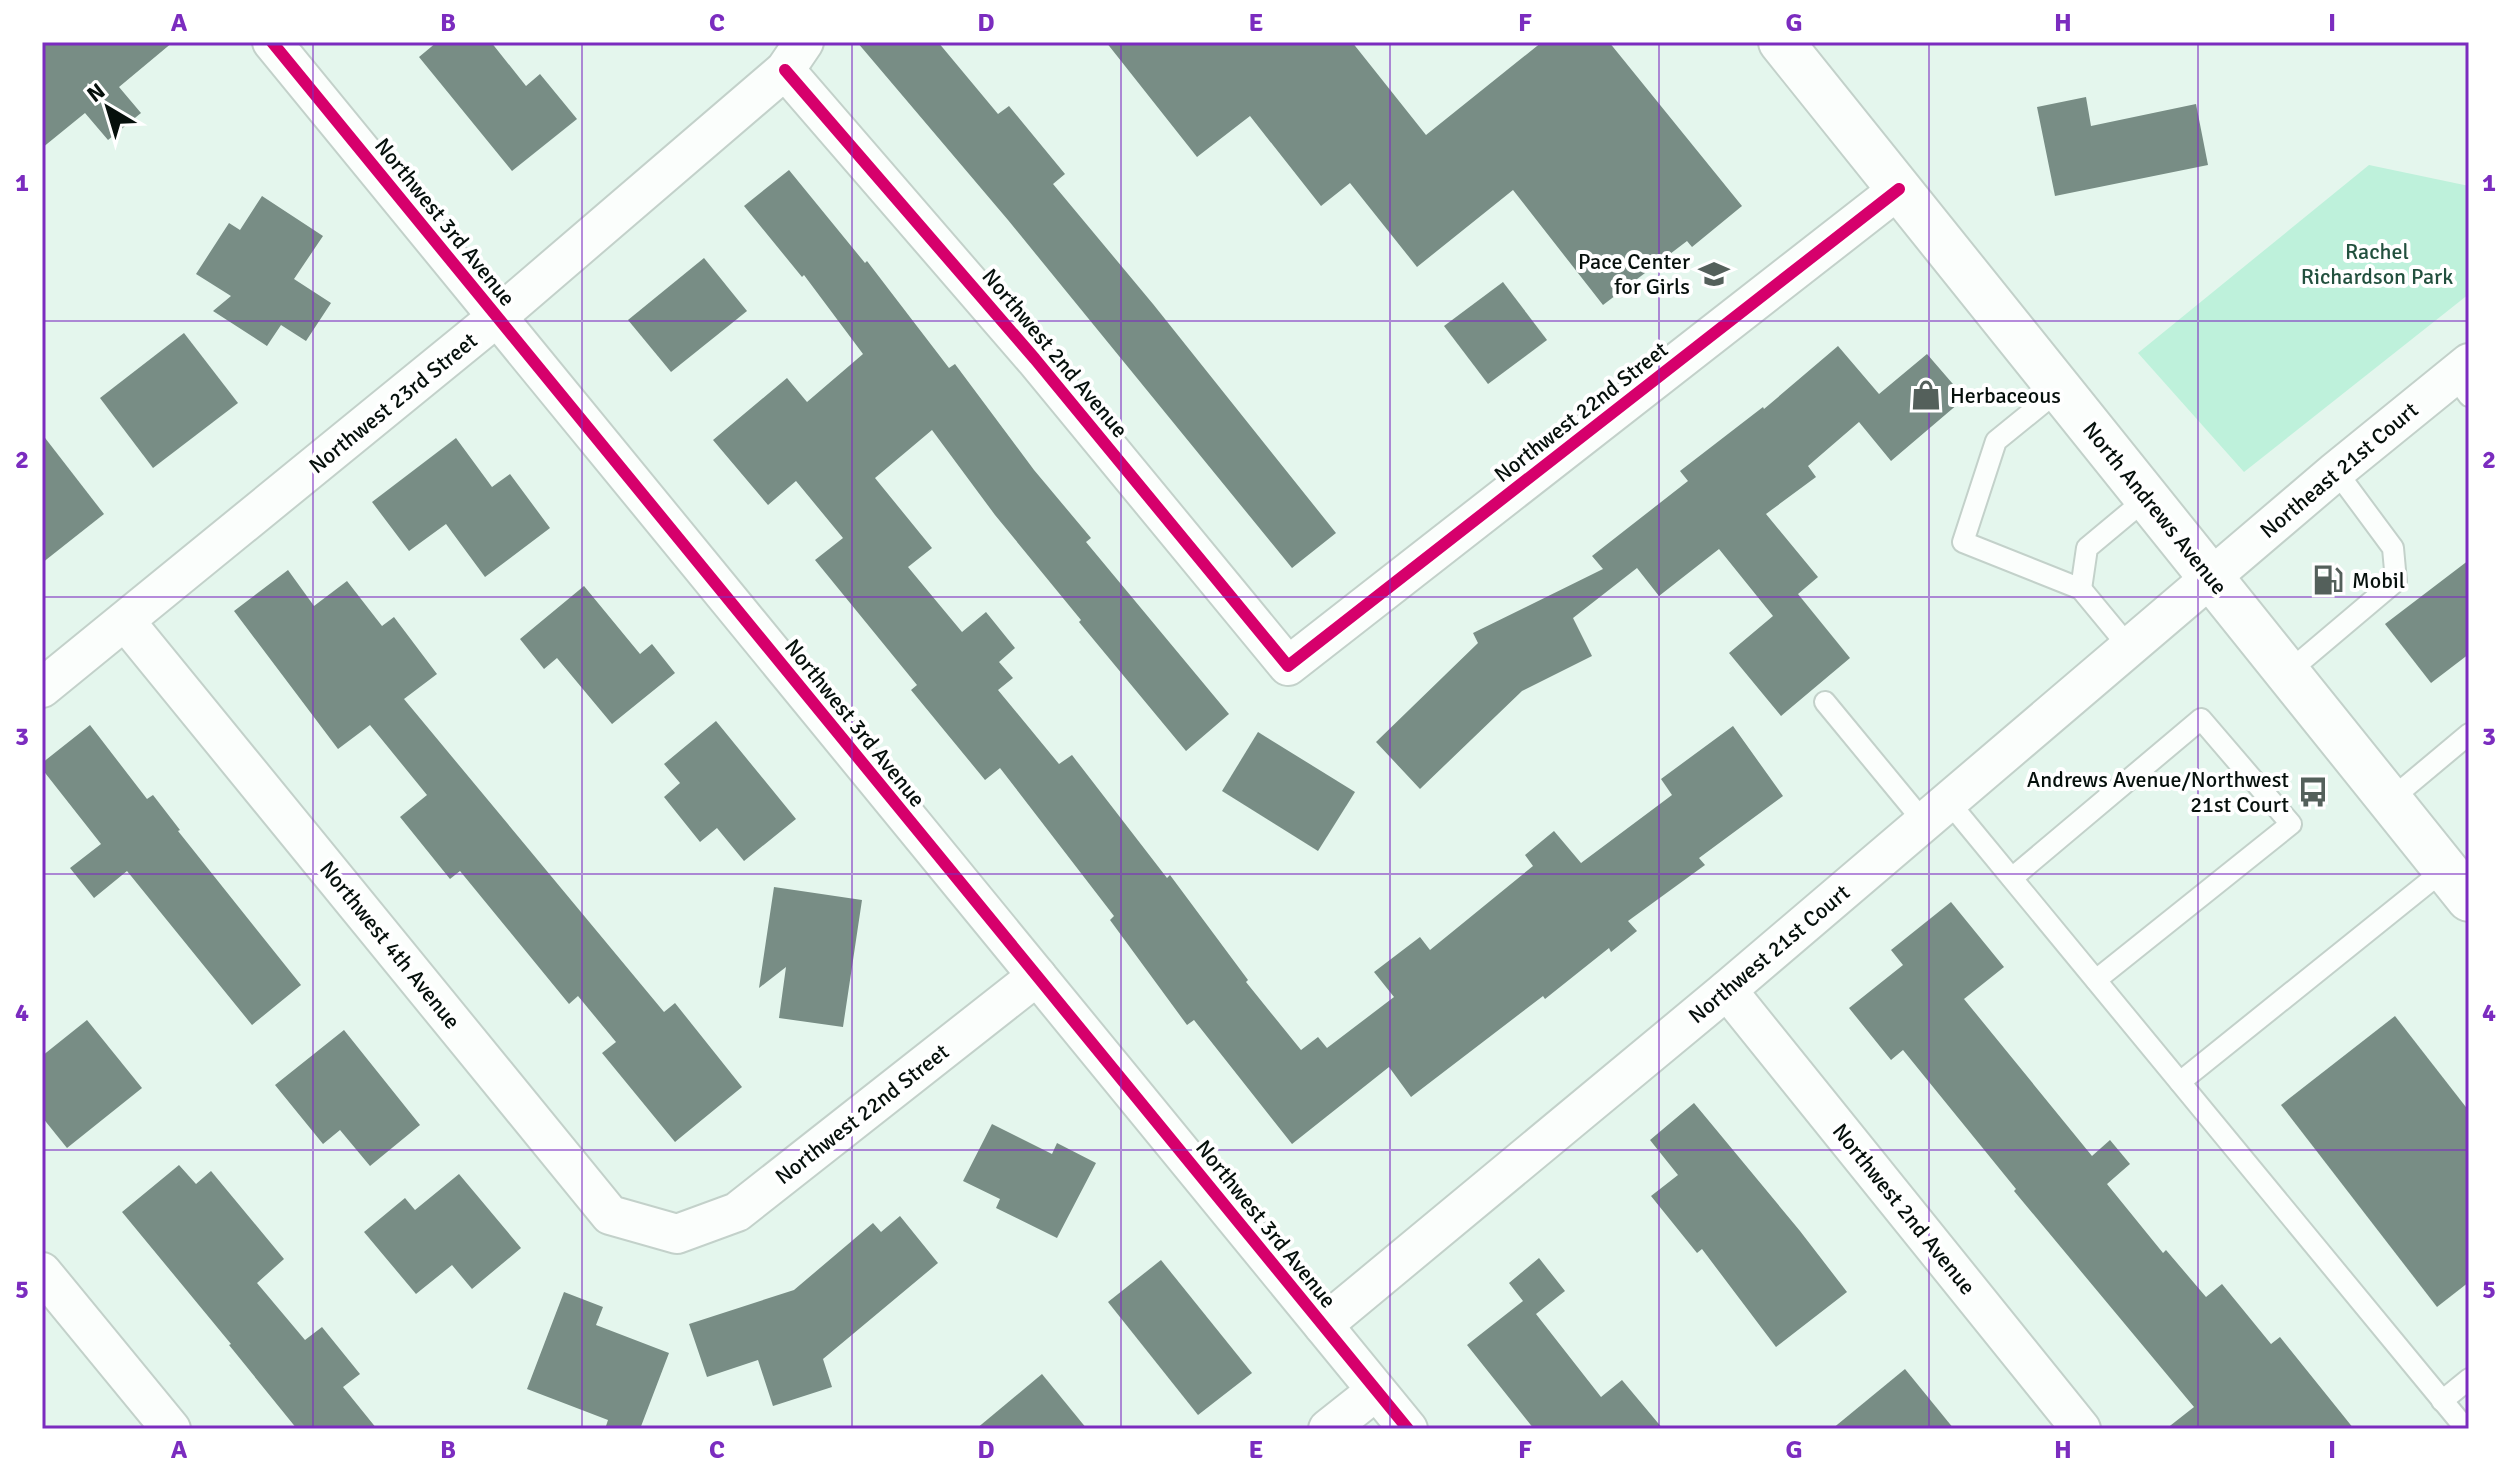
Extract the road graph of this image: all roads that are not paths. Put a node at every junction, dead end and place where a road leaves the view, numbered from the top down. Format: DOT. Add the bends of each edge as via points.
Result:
graph roads {
  1 [pos="272,42"];
  2 [pos="1781,42"];
  3 [pos="794,56"];
  4 [pos="1899,189"];
  5 [pos="497,317"];
  6 [pos="2464,378"];
  7 [pos="2060,389"];
  8 [pos="2336,471"];
  9 [pos="2147,498"];
  10 [pos="2211,577"];
  11 [pos="2081,589"];
  12 [pos="125,621"];
  13 [pos="2129,647"];
  14 [pos="1288,666"];
  15 [pos="2287,673"];
  16 [pos="42,688"];
  17 [pos="1825,702"];
  18 [pos="2469,734"];
  19 [pos="2390,800"];
  20 [pos="1936,812"];
  21 [pos="2012,878"];
  22 [pos="2457,884"];
  23 [pos="1037,976"];
  24 [pos="2096,980"];
  25 [pos="1727,990"];
  26 [pos="2180,1082"];
  27 [pos="677,1234"];
  28 [pos="42,1272"];
  29 [pos="1323,1325"];
  30 [pos="2469,1379"];
  31 [pos="1376,1391"];
  32 [pos="2442,1401"];
  33 [pos="171,1429"];
  34 [pos="1328,1429"];
  35 [pos="1408,1429"];
  36 [pos="2081,1429"];
  37 [pos="2466,1429"];
  1 -- 5 [label="street, Northwest 3rd Avenue"];
  2 -- 4 [label="main road, North Andrews Avenue"];
  3 -- 5 [label="street, Northwest 23rd Street"];
  3 -- 14 [label="street, Northwest 2nd Avenue"];
  4 -- 7 [label="main road, North Andrews Avenue"];
  4 -- 14 [label="street, Northwest 22nd Street"];
  5 -- 12 [label="street, Northwest 23rd Street"];
  5 -- 23 [label="street, Northwest 3rd Avenue"];
  6 -- 8 [label="street, Northeast 21st Court"];
  7 -- 9 [label="main road, North Andrews Avenue"];
  7 -- 11 [label="lane" via="1996,441 1963,542"];
  8 -- 10 [label="street, Northeast 21st Court"];
  8 -- 15 [label="lane" via="2393,548 2396,581"];
  9 -- 10 [label="main road, North Andrews Avenue"];
  9 -- 11 [label="lane" via="2087,548"];
  10 -- 13 [label="street, Northwest 21st Court"];
  10 -- 15 [label="main road, North Andrews Avenue"];
  11 -- 13 [label="lane"];
  12 -- 16 [label="street, Northwest 23rd Street"];
  12 -- 27 [label="street, Northwest 4th Avenue" via="610,1215"];
  13 -- 20 [label="street, Northwest 21st Court"];
  15 -- 19 [label="main road, North Andrews Avenue"];
  17 -- 20 [label="lane"];
  18 -- 19 [label="lane"];
  19 -- 22 [label="main road, North Andrews Avenue"];
  20 -- 21 [label="lane"];
  20 -- 25 [label="street, Northwest 21st Court"];
  21 -- 24 [label="lane"];
  21 -- 24 [label="lane" via="2201,719 2291,824"];
  22 -- 26 [label="lane"];
  23 -- 27 [label="street, Northwest 22nd Street" via="737,1212"];
  23 -- 29 [label="street, Northwest 3rd Avenue"];
  24 -- 26 [label="lane"];
  25 -- 29 [label="street, Northwest 21st Court"];
  25 -- 36 [label="street, Northwest 2nd Avenue"];
  26 -- 32 [label="lane"];
  28 -- 33 [label="street"];
  29 -- 31 [label="street, Northwest 3rd Avenue"];
  30 -- 32 [label="lane"];
  31 -- 34 [label="street"];
  31 -- 35 [label="street, Northwest 3rd Avenue"];
  32 -- 37 [label="lane"];
}
